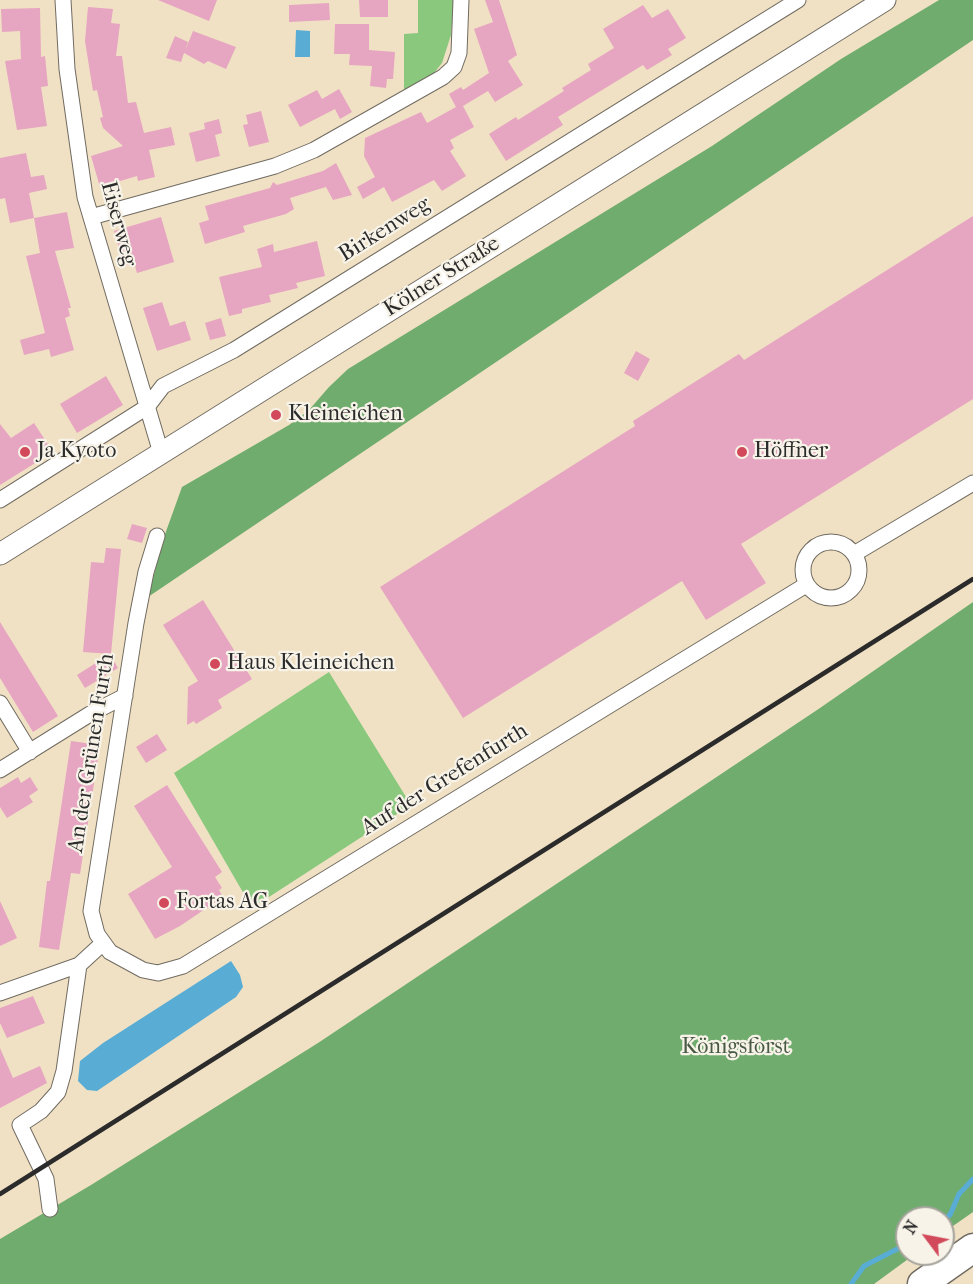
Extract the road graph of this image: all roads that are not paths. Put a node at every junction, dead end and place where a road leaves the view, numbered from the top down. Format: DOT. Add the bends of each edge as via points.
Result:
graph roads {
  1 [pos="63,0"];
  2 [pos="461,0"];
  3 [pos="798,0"];
  4 [pos="885,0"];
  5 [pos="91,217"];
  6 [pos="147,407"];
  7 [pos="161,453"];
  8 [pos="973,483"];
  9 [pos="0,500"];
  10 [pos="157,537"];
  11 [pos="0,554"];
  12 [pos="855,554"];
  13 [pos="806,585"];
  14 [pos="125,696"];
  15 [pos="0,703"];
  16 [pos="30,752"];
  17 [pos="0,770"];
  18 [pos="103,943"];
  19 [pos="79,965"];
  20 [pos="0,993"];
  21 [pos="50,1209"];
  22 [pos="973,1248"];
  23 [pos="922,1284"];
  1 -- 5 [label="street, Eiserweg" via="67,69"];
  2 -- 5 [label="street" via="459,53 454,67 442,77 314,150 275,166"];
  3 -- 6 [label="street, Birkenweg" via="234,350 163,386"];
  4 -- 7 [label="main road, Kölner Straße"];
  5 -- 6 [label="street, Eiserweg"];
  6 -- 7 [label="street, Eiserweg"];
  6 -- 9 [label="street, Birkenweg"];
  7 -- 11 [label="main road, Kölner Straße"];
  8 -- 12 [label="street"];
  10 -- 14 [label="street, An der Grünen Furth" via="146,572"];
  12 -- 13 [label="street" via="834,542 816,546 802,568"];
  12 -- 13 [label="street" via="860,572 846,595 820,597"];
  13 -- 18 [label="street, Auf der Grefenfurth" via="183,966 158,973 143,970 110,952"];
  14 -- 16 [label="street"];
  14 -- 18 [label="street, An der Grünen Furth" via="91,896 93,925"];
  15 -- 16 [label="street"];
  16 -- 17 [label="street"];
  18 -- 19 [label="street"];
  19 -- 20 [label="street"];
  19 -- 21 [label="street" via="58,1092 41,1111 20,1125 46,1179"];
  22 -- 23 [label="highway"];
}
